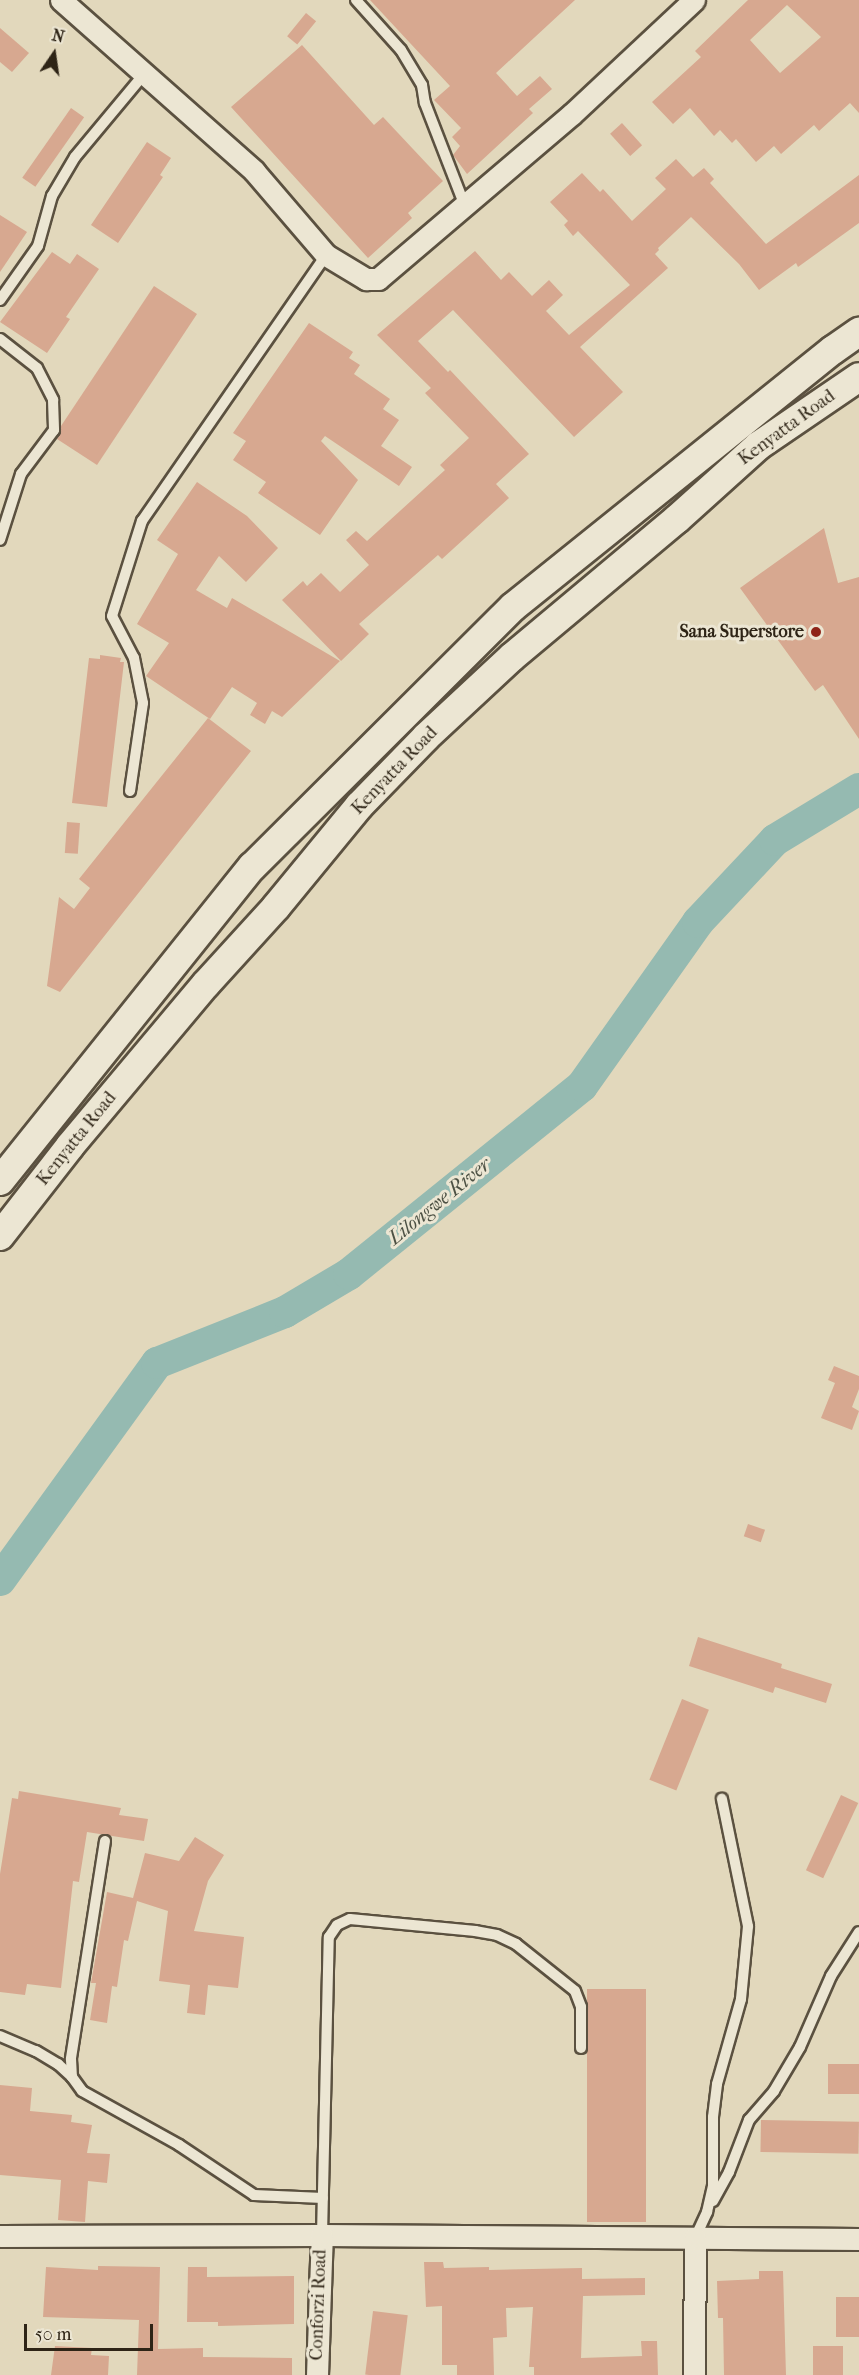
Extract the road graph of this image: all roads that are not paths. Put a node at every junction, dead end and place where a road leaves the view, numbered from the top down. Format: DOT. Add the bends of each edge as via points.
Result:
graph roads {
  1 [pos="62,0"];
  2 [pos="356,0"];
  3 [pos="694,0"];
  4 [pos="145,73"];
  5 [pos="465,206"];
  6 [pos="326,255"];
  7 [pos="0,300"];
  8 [pos="859,333"];
  9 [pos="0,339"];
  10 [pos="859,377"];
  11 [pos="0,540"];
  12 [pos="130,790"];
  13 [pos="0,1181"];
  14 [pos="0,1236"];
  15 [pos="722,1799"];
  16 [pos="105,1841"];
  17 [pos="859,1932"];
  18 [pos="0,2036"];
  19 [pos="581,2048"];
  20 [pos="72,2077"];
  21 [pos="323,2198"];
  22 [pos="707,2212"];
  23 [pos="322,2235"];
  24 [pos="0,2236"];
  25 [pos="694,2238"];
  26 [pos="859,2239"];
  27 [pos="317,2375"];
  28 [pos="694,2375"];
  1 -- 4 [label="street"];
  2 -- 5 [label="lane" via="400,50 422,85 425,103"];
  3 -- 5 [label="street" via="572,114"];
  4 -- 6 [label="street" via="254,171"];
  4 -- 7 [label="lane" via="75,157 52,196 38,246"];
  5 -- 6 [label="street" via="378,279 366,279"];
  6 -- 12 [label="lane" via="142,521 112,616 134,658 143,703"];
  8 -- 13 [label="main road, Kenyatta Road" via="504,615 252,867"];
  9 -- 11 [label="lane" via="37,368 53,400 54,430 21,474"];
  10 -- 14 [label="main road, Kenyatta Road" via="758,446 512,657 426,737 359,806 206,984"];
  15 -- 22 [label="lane" via="748,1926 741,1999 717,2084 713,2186"];
  16 -- 20 [label="lane" via="71,2059"];
  17 -- 22 [label="lane" via="831,1976 800,2047 774,2091 749,2121 729,2172"];
  18 -- 20 [label="lane" via="36,2051"];
  19 -- 21 [label="lane" via="581,2007 575,1991 516,1944 475,1931 350,1919 337,1924 330,1937"];
  20 -- 21 [label="lane" via="82,2091 179,2145 254,2195"];
  21 -- 23 [label="lane"];
  22 -- 25 [label="lane"];
  23 -- 24 [label="street"];
  23 -- 25 [label="street"];
  23 -- 27 [label="street, Conforzi Road"];
  25 -- 26 [label="street"];
  25 -- 28 [label="street"];
}
